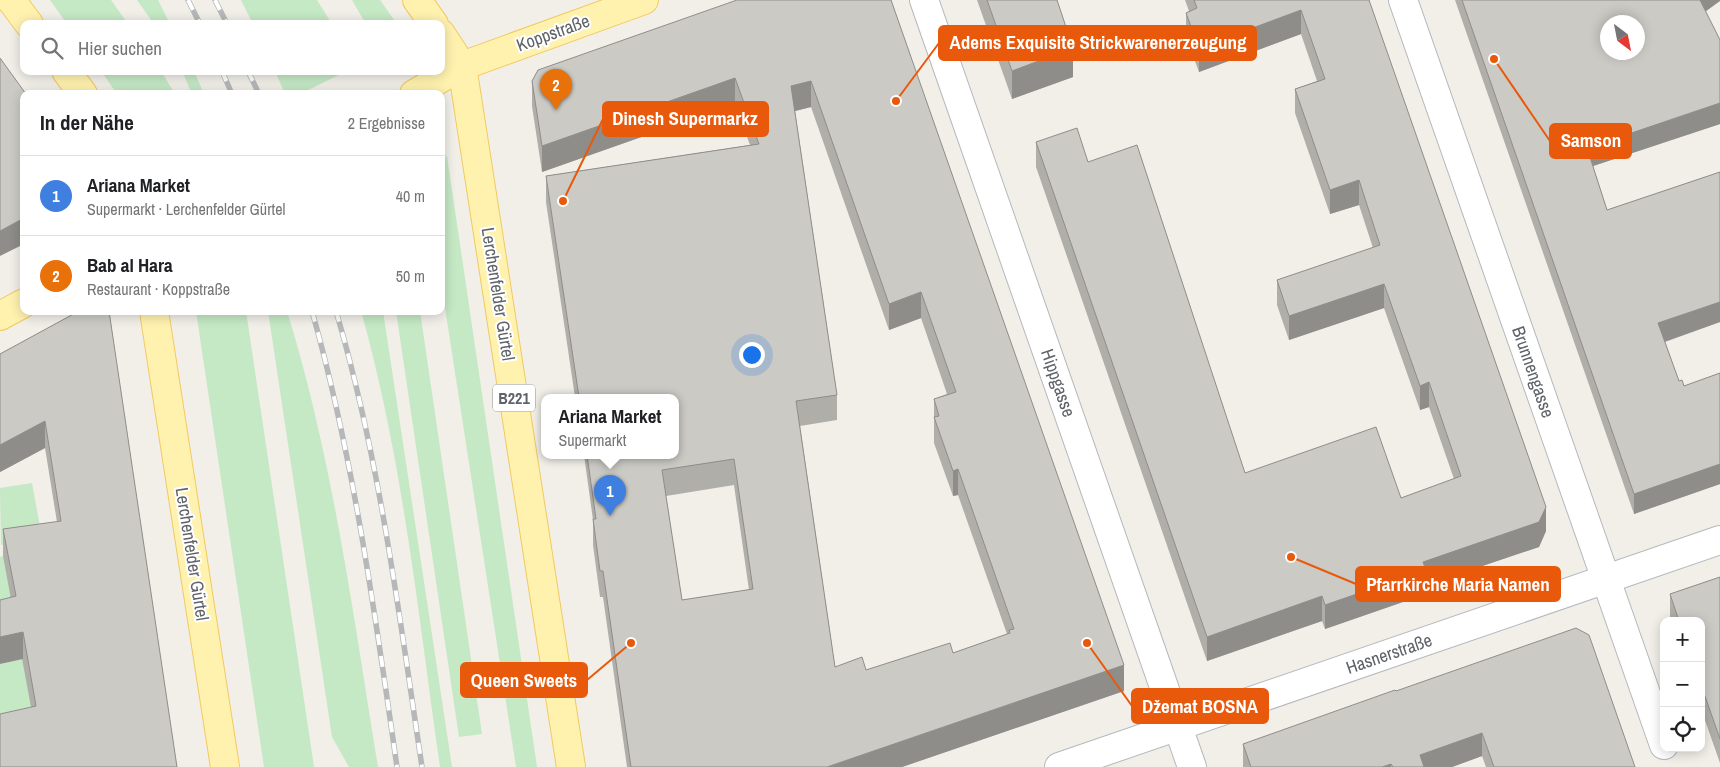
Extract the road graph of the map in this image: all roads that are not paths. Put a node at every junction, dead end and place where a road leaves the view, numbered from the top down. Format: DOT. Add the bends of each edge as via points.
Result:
graph roads {
  1 [pos="11,0"];
  2 [pos="417,0"];
  3 [pos="644,0"];
  4 [pos="924,0"];
  5 [pos="1403,0"];
  6 [pos="26,20"];
  7 [pos="431,20"];
  8 [pos="445,40"];
  9 [pos="462,66"];
  10 [pos="69,75"];
  11 [pos="80,90"];
  12 [pos="421,90"];
  13 [pos="20,306"];
  14 [pos="155,315"];
  15 [pos="0,316"];
  16 [pos="1720,540"];
  17 [pos="1606,580"];
  18 [pos="1178,726"];
  19 [pos="1660,734"];
  20 [pos="1666,752"];
  21 [pos="225,767"];
  22 [pos="571,767"];
  23 [pos="1059,767"];
  24 [pos="1192,767"];
  25 [pos="1672,767"];
  1 -- 6 [label="main road"];
  2 -- 7 [label="main road"];
  3 -- 9 [label="main road, Koppstraße"];
  4 -- 18 [label="street, Hippgasse"];
  5 -- 17 [label="street, Brunnengasse"];
  8 -- 9 [label="main road, Lerchenfelder Gürtel / B221"];
  9 -- 12 [label="main road, Koppstraße"];
  9 -- 22 [label="main road, Lerchenfelder Gürtel / B221"];
  10 -- 11 [label="main road"];
  13 -- 15 [label="main road"];
  14 -- 21 [label="main road, Lerchenfelder Gürtel"];
  16 -- 17 [label="street, Hasnerstraße"];
  17 -- 18 [label="street, Hasnerstraße"];
  17 -- 19 [label="street, Brunnengasse"];
  18 -- 23 [label="street, Hasnerstraße"];
  18 -- 24 [label="street, Hippgasse"];
  20 -- 25 [label="street"];
}
